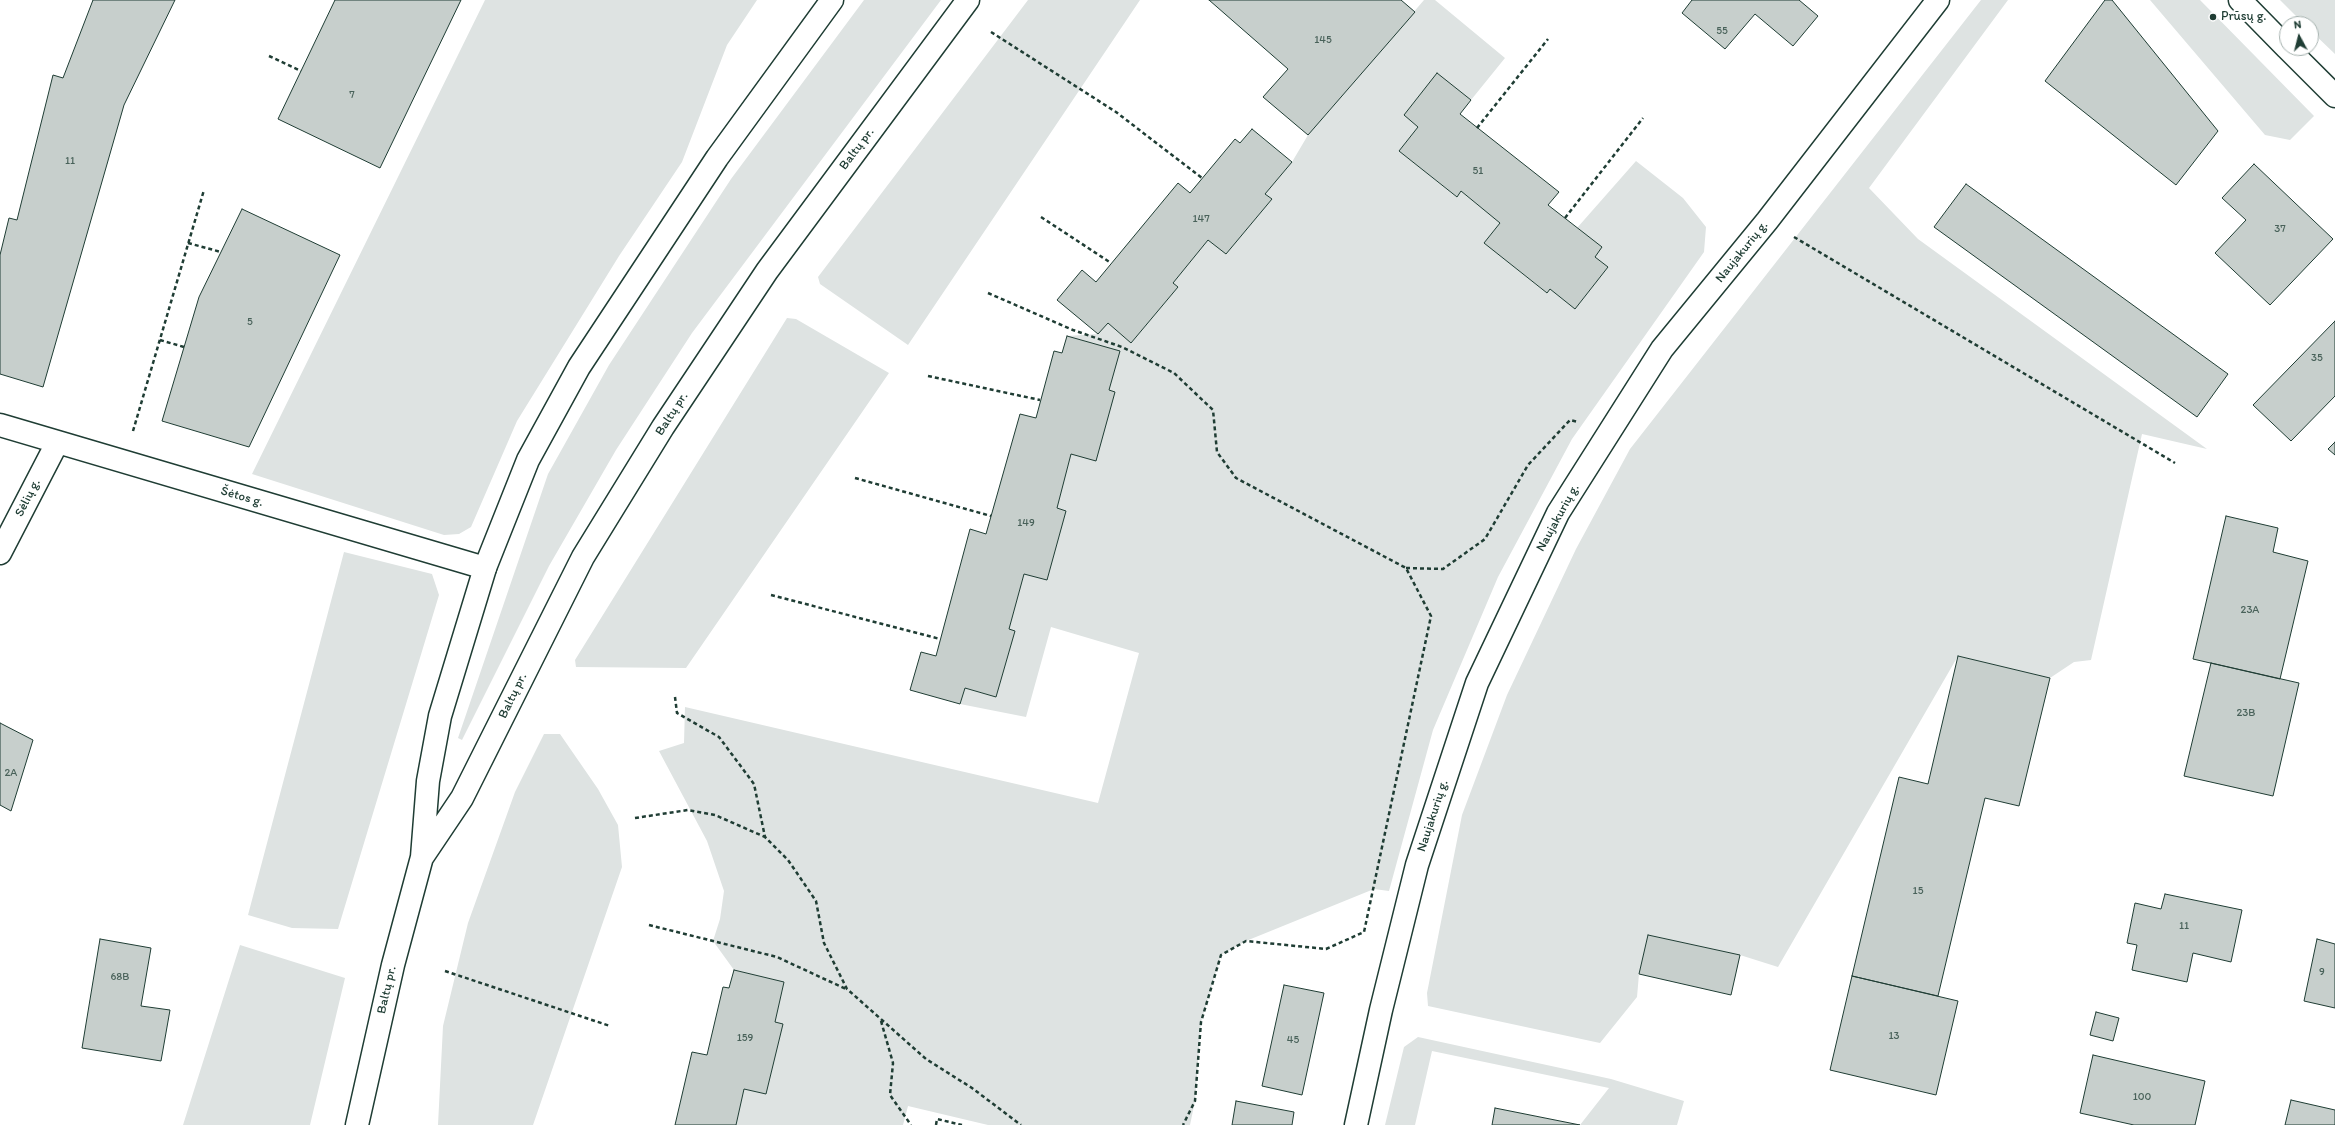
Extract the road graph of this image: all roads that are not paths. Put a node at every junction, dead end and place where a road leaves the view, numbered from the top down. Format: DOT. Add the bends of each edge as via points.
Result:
graph roads {
  1 [pos="832,0"];
  2 [pos="968,0"];
  3 [pos="1938,0"];
  4 [pos="2240,0"];
  5 [pos="2279,40"];
  6 [pos="2295,56"];
  7 [pos="2335,96"];
  8 [pos="0,425"];
  9 [pos="57,443"];
  10 [pos="0,553"];
  11 [pos="485,568"];
  12 [pos="422,857"];
  13 [pos="357,1125"];
  14 [pos="1356,1125"];
  1 -- 11 [label="street, Baltų pr." via="717,158 579,367 528,460"];
  2 -- 12 [label="street, Baltų pr." via="767,271 663,427 584,557 462,798"];
  3 -- 14 [label="street, Naujakurių g." via="1767,221 1662,349 1558,513 1477,683 1417,865"];
  4 -- 5 [label="street"];
  6 -- 7 [label="street"];
  8 -- 9 [label="street, Šėtos g."];
  9 -- 10 [label="street, Sėlių g."];
  9 -- 11 [label="street, Šėtos g."];
  11 -- 12 [label="street, Baltų pr." via="440,716 428,781"];
  12 -- 13 [label="street, Baltų pr." via="393,965"];
}
